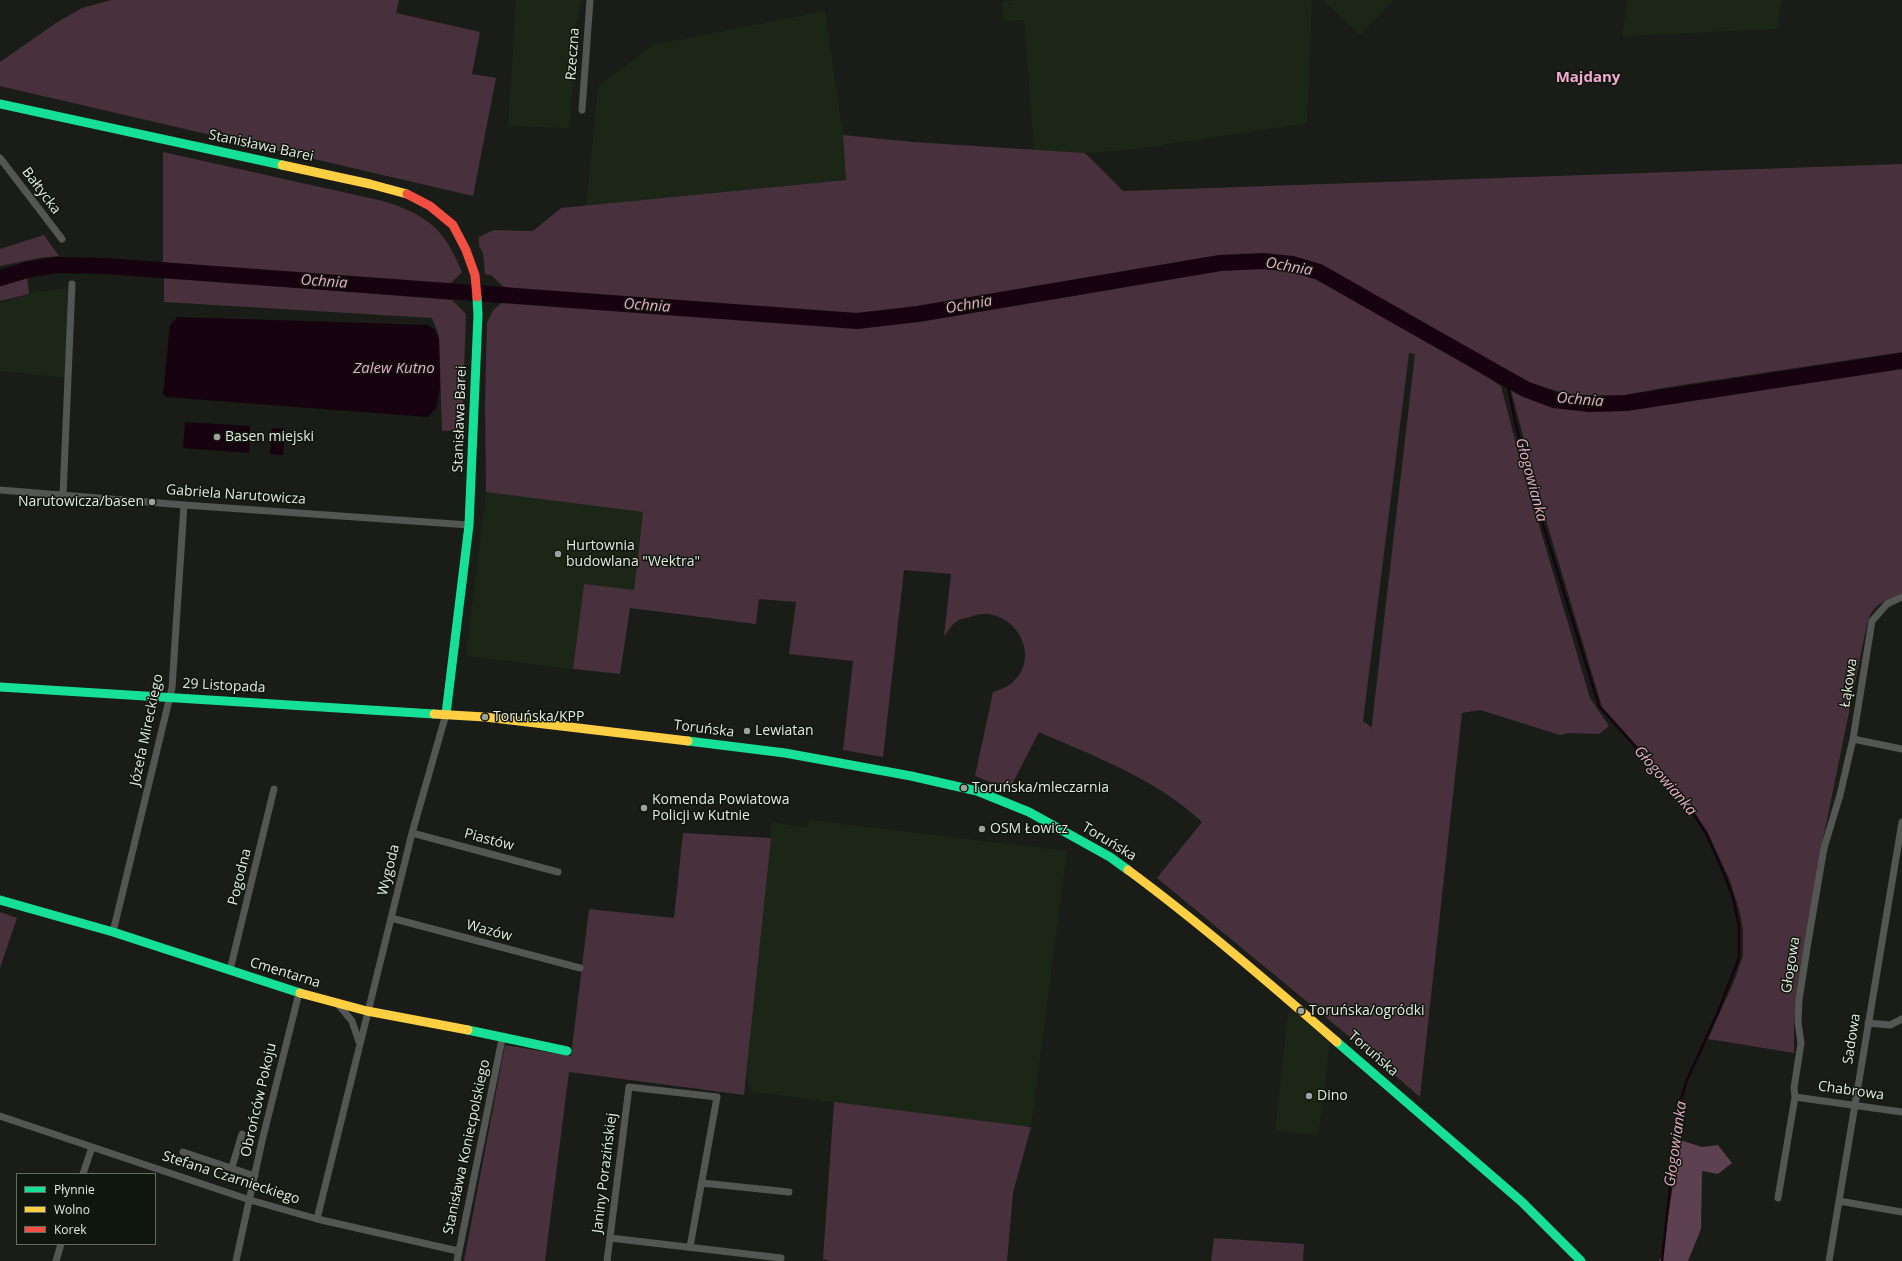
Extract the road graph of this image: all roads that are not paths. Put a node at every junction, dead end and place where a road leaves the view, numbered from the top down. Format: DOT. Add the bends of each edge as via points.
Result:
graph roads {
  1 [pos="590,0"];
  2 [pos="0,104"];
  3 [pos="582,110"];
  4 [pos="0,158"];
  5 [pos="62,239"];
  6 [pos="72,284"];
  7 [pos="0,490"];
  8 [pos="63,495"];
  9 [pos="184,505"];
  10 [pos="469,525"];
  11 [pos="1902,597"];
  12 [pos="0,687"];
  13 [pos="171,696"];
  14 [pos="446,714"];
  15 [pos="1853,739"];
  16 [pos="1902,749"];
  17 [pos="274,789"];
  18 [pos="1902,822"];
  19 [pos="412,833"];
  20 [pos="558,872"];
  21 [pos="0,900"];
  22 [pos="391,918"];
  23 [pos="113,932"];
  24 [pos="580,968"];
  25 [pos="230,970"];
  26 [pos="298,993"];
  27 [pos="337,1003"];
  28 [pos="367,1011"];
  29 [pos="1902,1019"];
  30 [pos="1868,1023"];
  31 [pos="502,1039"];
  32 [pos="359,1043"];
  33 [pos="567,1050"];
  34 [pos="1795,1097"];
  35 [pos="1855,1104"];
  36 [pos="1902,1112"];
  37 [pos="0,1116"];
  38 [pos="242,1134"];
  39 [pos="92,1147"];
  40 [pos="182,1152"];
  41 [pos="232,1167"];
  42 [pos="83,1173"];
  43 [pos="255,1176"];
  44 [pos="702,1183"];
  45 [pos="789,1192"];
  46 [pos="1778,1198"];
  47 [pos="250,1200"];
  48 [pos="1839,1201"];
  49 [pos="1902,1212"];
  50 [pos="317,1218"];
  51 [pos="610,1238"];
  52 [pos="61,1245"];
  53 [pos="690,1247"];
  54 [pos="458,1250"];
  55 [pos="781,1258"];
  56 [pos="56,1261"];
  57 [pos="236,1261"];
  58 [pos="457,1261"];
  59 [pos="607,1261"];
  60 [pos="1581,1261"];
  61 [pos="1829,1261"];
  1 -- 3 [label="street, Rzeczna"];
  2 -- 10 [label="street, Stanisława Barei" via="370,184 407,194 430,206 453,225 466,250 475,276 478,315"];
  4 -- 5 [label="street, Bałtycka"];
  6 -- 8 [label="street"];
  7 -- 8 [label="street, Gabriela Narutowicza"];
  8 -- 9 [label="street, Gabriela Narutowicza"];
  9 -- 10 [label="street, Gabriela Narutowicza"];
  9 -- 13 [label="street, Józefa Mireckiego"];
  10 -- 14 [label="street, Wygoda"];
  11 -- 15 [label="street, Łąkowa" via="1887,604 1872,621"];
  12 -- 13 [label="street, 29 Listopada"];
  13 -- 14 [label="street, 29 Listopada"];
  13 -- 23 [label="street, Józefa Mireckiego"];
  14 -- 19 [label="street, Wygoda"];
  14 -- 60 [label="street, Toruńska" via="785,753 951,784 977,791 1029,812 1110,857 1253,969 1522,1202"];
  15 -- 16 [label="street"];
  15 -- 34 [label="street, Głogowa" via="1824,848 1808,942 1799,1000 1798,1022 1801,1043"];
  17 -- 25 [label="street, Pogodna"];
  18 -- 30 [label="street, Sadowa"];
  19 -- 20 [label="street, Piastów"];
  19 -- 22 [label="street, Wygoda"];
  21 -- 23 [label="street, Cmentarna"];
  22 -- 24 [label="street, Wazów"];
  22 -- 28 [label="street, Wygoda"];
  23 -- 25 [label="street, Cmentarna"];
  25 -- 26 [label="street, Cmentarna"];
  26 -- 27 [label="street, Cmentarna"];
  26 -- 43 [label="street, Obrońców Pokoju"];
  27 -- 28 [label="street, Cmentarna"];
  27 -- 32 [label="street" via="352,1021"];
  28 -- 31 [label="street, Cmentarna"];
  28 -- 32 [label="street, Wygoda"];
  29 -- 30 [label="street" via="1890,1025"];
  30 -- 35 [label="street, Sadowa"];
  31 -- 33 [label="street, Cmentarna"];
  31 -- 54 [label="street, Stanisława Koniecpolskiego"];
  32 -- 50 [label="street, Wygoda"];
  34 -- 35 [label="street, Chabrowa"];
  34 -- 46 [label="street, Głogowa"];
  35 -- 36 [label="street, Chabrowa"];
  35 -- 48 [label="street, Sadowa"];
  37 -- 39 [label="street, Stefana Czarnieckiego"];
  38 -- 41 [label="street"];
  39 -- 42 [label="street"];
  39 -- 47 [label="street, Stefana Czarnieckiego"];
  40 -- 41 [label="street"];
  41 -- 43 [label="street"];
  43 -- 47 [label="street, Obrońców Pokoju"];
  44 -- 45 [label="street"];
  44 -- 51 [label="street, Janiny Porazińskiej" via="718,1097 629,1087"];
  44 -- 53 [label="street"];
  47 -- 50 [label="street, Stefana Czarnieckiego"];
  47 -- 57 [label="street, Obrońców Pokoju"];
  48 -- 49 [label="street"];
  48 -- 61 [label="street, Sadowa"];
  50 -- 54 [label="street, Stefana Czarnieckiego"];
  51 -- 53 [label="street"];
  51 -- 59 [label="street, Janiny Porazińskiej"];
  52 -- 56 [label="street"];
  53 -- 55 [label="street"];
  54 -- 58 [label="street, Stanisława Koniecpolskiego"];
}
